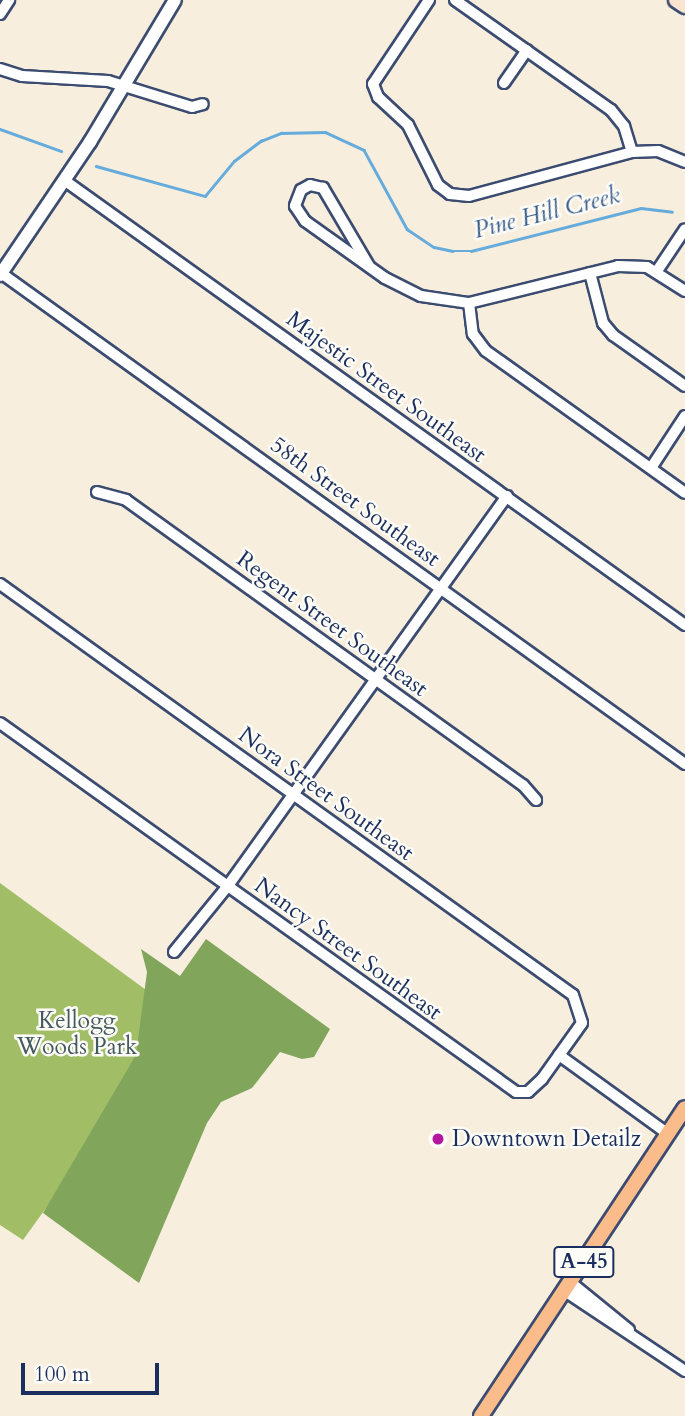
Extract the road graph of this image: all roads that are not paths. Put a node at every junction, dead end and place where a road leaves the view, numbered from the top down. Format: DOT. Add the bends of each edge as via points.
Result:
graph roads {
  1 [pos="9,0"];
  2 [pos="174,0"];
  3 [pos="429,0"];
  4 [pos="455,0"];
  5 [pos="676,0"];
  6 [pos="685,6"];
  7 [pos="0,14"];
  8 [pos="527,50"];
  9 [pos="0,69"];
  10 [pos="504,83"];
  11 [pos="124,85"];
  12 [pos="203,104"];
  13 [pos="632,152"];
  14 [pos="685,162"];
  15 [pos="64,180"];
  16 [pos="685,229"];
  17 [pos="369,266"];
  18 [pos="657,271"];
  19 [pos="590,273"];
  20 [pos="1,274"];
  21 [pos="685,291"];
  22 [pos="469,303"];
  23 [pos="685,386"];
  24 [pos="685,416"];
  25 [pos="652,468"];
  26 [pos="97,492"];
  27 [pos="685,493"];
  28 [pos="507,496"];
  29 [pos="0,584"];
  30 [pos="441,587"];
  31 [pos="685,625"];
  32 [pos="376,679"];
  33 [pos="0,723"];
  34 [pos="685,764"];
  35 [pos="293,794"];
  36 [pos="536,800"];
  37 [pos="227,887"];
  38 [pos="174,953"];
  39 [pos="559,1055"];
  40 [pos="685,1108"];
  41 [pos="668,1134"];
  42 [pos="568,1287"];
  43 [pos="685,1371"];
  44 [pos="481,1416"];
  1 -- 7 [label="street"];
  2 -- 11 [label="street"];
  3 -- 13 [label="street" via="373,84 408,125 439,185 450,194 469,196"];
  4 -- 8 [label="street"];
  5 -- 6 [label="main road"];
  8 -- 10 [label="street"];
  8 -- 13 [label="street" via="611,110 624,126"];
  9 -- 11 [label="street" via="22,76 85,77"];
  11 -- 12 [label="street" via="192,107"];
  11 -- 15 [label="street"];
  13 -- 14 [label="street" via="658,151"];
  15 -- 20 [label="street"];
  15 -- 28 [label="street, Majestic Street Southeast"];
  16 -- 18 [label="street"];
  17 -- 17 [label="street" via="304,221 295,206 301,190 310,184 323,188"];
  17 -- 22 [label="street" via="421,296"];
  18 -- 19 [label="street" via="618,266"];
  18 -- 21 [label="street"];
  19 -- 22 [label="street"];
  19 -- 23 [label="street" via="603,323"];
  20 -- 30 [label="street, 58th Street Southeast"];
  22 -- 25 [label="street" via="473,334 486,351"];
  24 -- 25 [label="street"];
  25 -- 27 [label="street"];
  26 -- 32 [label="street, Regent Street Southeast" via="125,500"];
  28 -- 30 [label="street"];
  28 -- 31 [label="street, Majestic Street Southeast"];
  29 -- 35 [label="street, Nora Street Southeast"];
  30 -- 32 [label="street"];
  30 -- 34 [label="street, 58th Street Southeast"];
  32 -- 35 [label="street"];
  32 -- 36 [label="street, Regent Street Southeast" via="523,785"];
  33 -- 37 [label="street, Nancy Street Southeast"];
  35 -- 37 [label="street"];
  35 -- 39 [label="street, Nora Street Southeast" via="573,995 582,1023"];
  37 -- 38 [label="street"];
  37 -- 39 [label="street, Nancy Street Southeast" via="516,1091 528,1092"];
  39 -- 41 [label="street"];
  40 -- 41 [label="main road, A-45"];
  41 -- 42 [label="main road, A-45"];
  42 -- 43 [label="street"];
  42 -- 44 [label="main road, A-45"];
}
